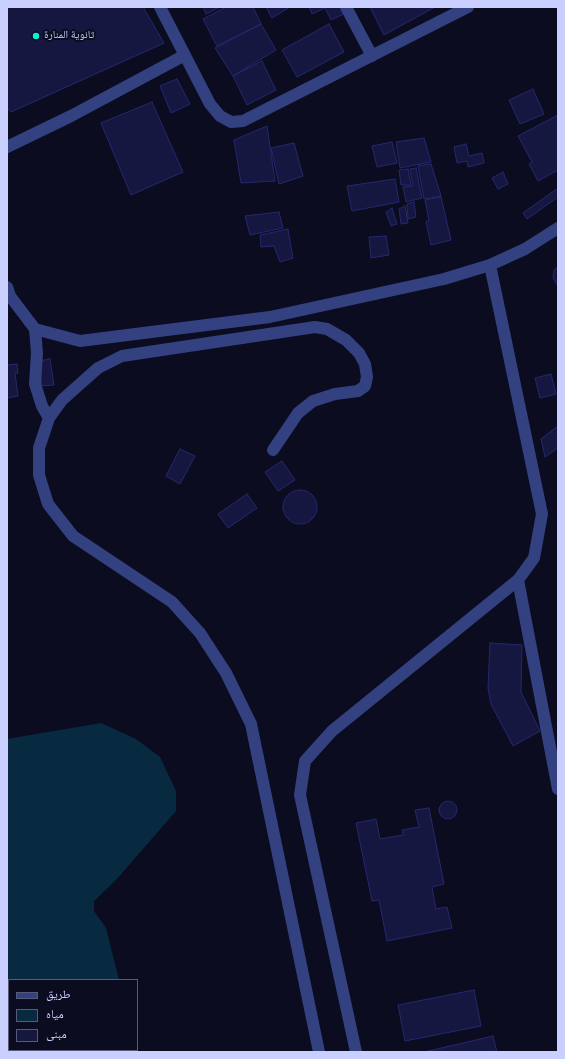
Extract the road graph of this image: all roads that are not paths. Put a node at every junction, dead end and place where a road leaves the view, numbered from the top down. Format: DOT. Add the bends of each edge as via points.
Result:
graph roads {
  1 [pos="160,7"];
  2 [pos="346,7"];
  3 [pos="468,7"];
  4 [pos="185,55"];
  5 [pos="372,56"];
  6 [pos="7,148"];
  7 [pos="558,228"];
  8 [pos="490,265"];
  9 [pos="7,287"];
  10 [pos="35,329"];
  11 [pos="49,418"];
  12 [pos="273,450"];
  13 [pos="518,580"];
  14 [pos="558,789"];
  15 [pos="319,1052"];
  16 [pos="356,1052"];
  1 -- 4 [label="street"];
  2 -- 5 [label="street"];
  3 -- 5 [label="street"];
  4 -- 5 [label="street" via="210,104 220,116 231,122 243,121"];
  4 -- 6 [label="street"];
  7 -- 8 [label="street" via="525,249"];
  8 -- 10 [label="street" via="444,279 270,317 80,341"];
  8 -- 13 [label="street" via="542,514 534,558"];
  9 -- 10 [label="street" via="10,296"];
  10 -- 11 [label="street" via="35,384"];
  11 -- 12 [label="street" via="62,400 98,368 122,356 315,327 327,329 346,340 359,353 365,364 365,386 358,392 335,394 313,401 298,413"];
  11 -- 15 [label="street" via="39,448 39,475 48,504 73,536 172,602 200,633 226,673 251,724"];
  13 -- 14 [label="street"];
  13 -- 16 [label="street" via="332,731 305,761 300,796"];
}
